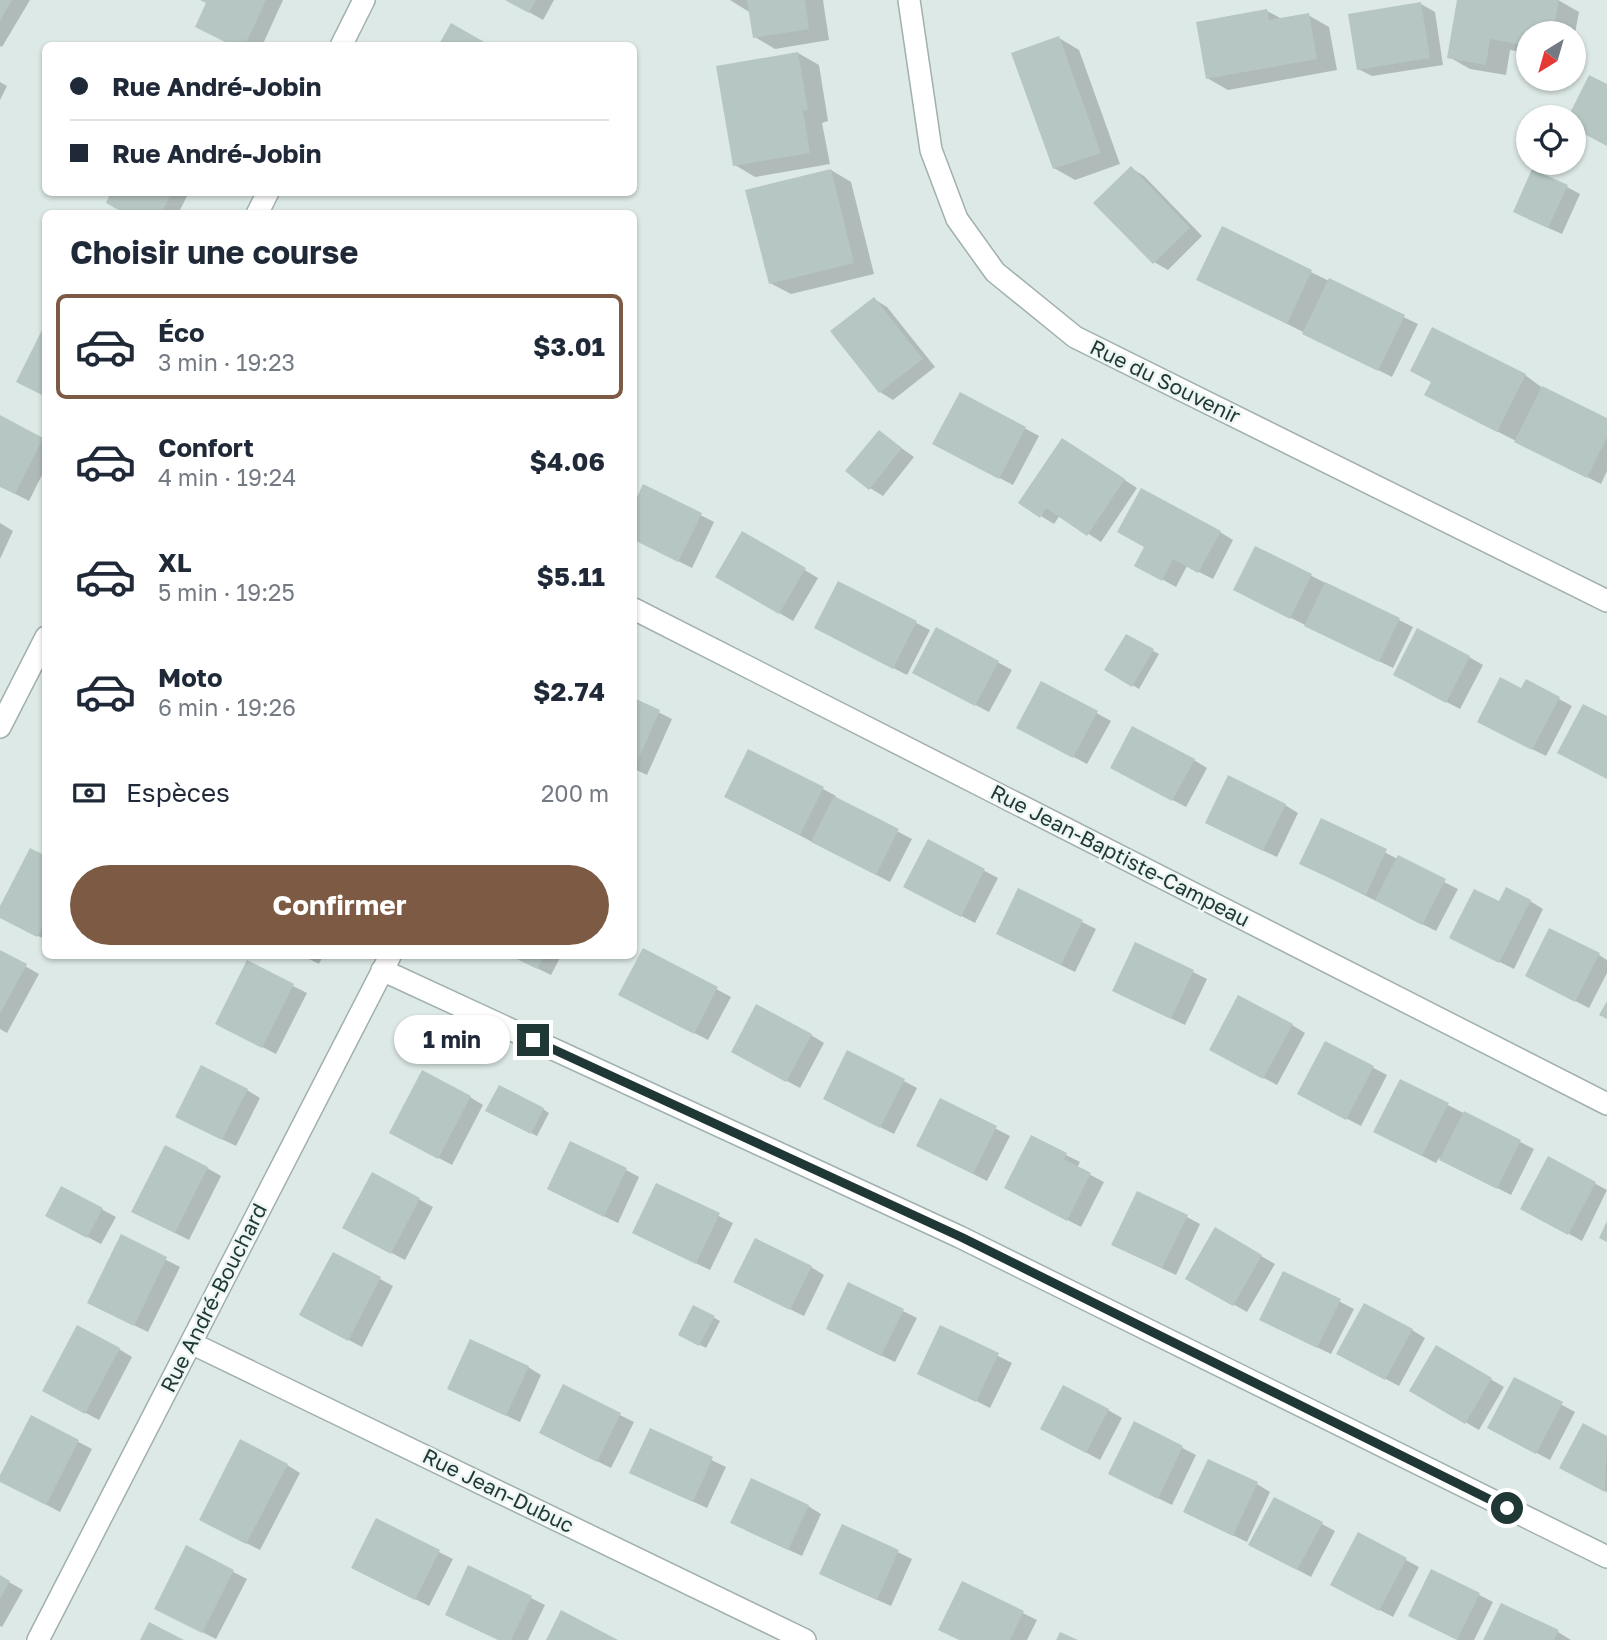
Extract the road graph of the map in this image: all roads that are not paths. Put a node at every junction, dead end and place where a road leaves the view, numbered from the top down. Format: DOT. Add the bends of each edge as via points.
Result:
graph roads {
  1 [pos="364,0"];
  2 [pos="909,0"];
  3 [pos="343,42"];
  4 [pos="1607,601"];
  5 [pos="637,611"];
  6 [pos="42,645"];
  7 [pos="0,727"];
  8 [pos="386,963"];
  9 [pos="1607,1104"];
  10 [pos="191,1343"];
  11 [pos="1607,1557"];
  12 [pos="37,1640"];
  13 [pos="805,1640"];
  1 -- 3 [label="street"];
  2 -- 4 [label="street, Rue du Souvenir" via="930,150 957,219 995,272 1075,337"];
  5 -- 9 [label="street, Rue Jean-Baptiste-Campeau"];
  6 -- 7 [label="street"];
  8 -- 10 [label="street, Rue André-Bouchard"];
  8 -- 11 [label="street" via="961,1237"];
  10 -- 12 [label="street, Rue André-Bouchard"];
  10 -- 13 [label="street, Rue Jean-Dubuc"];
}
